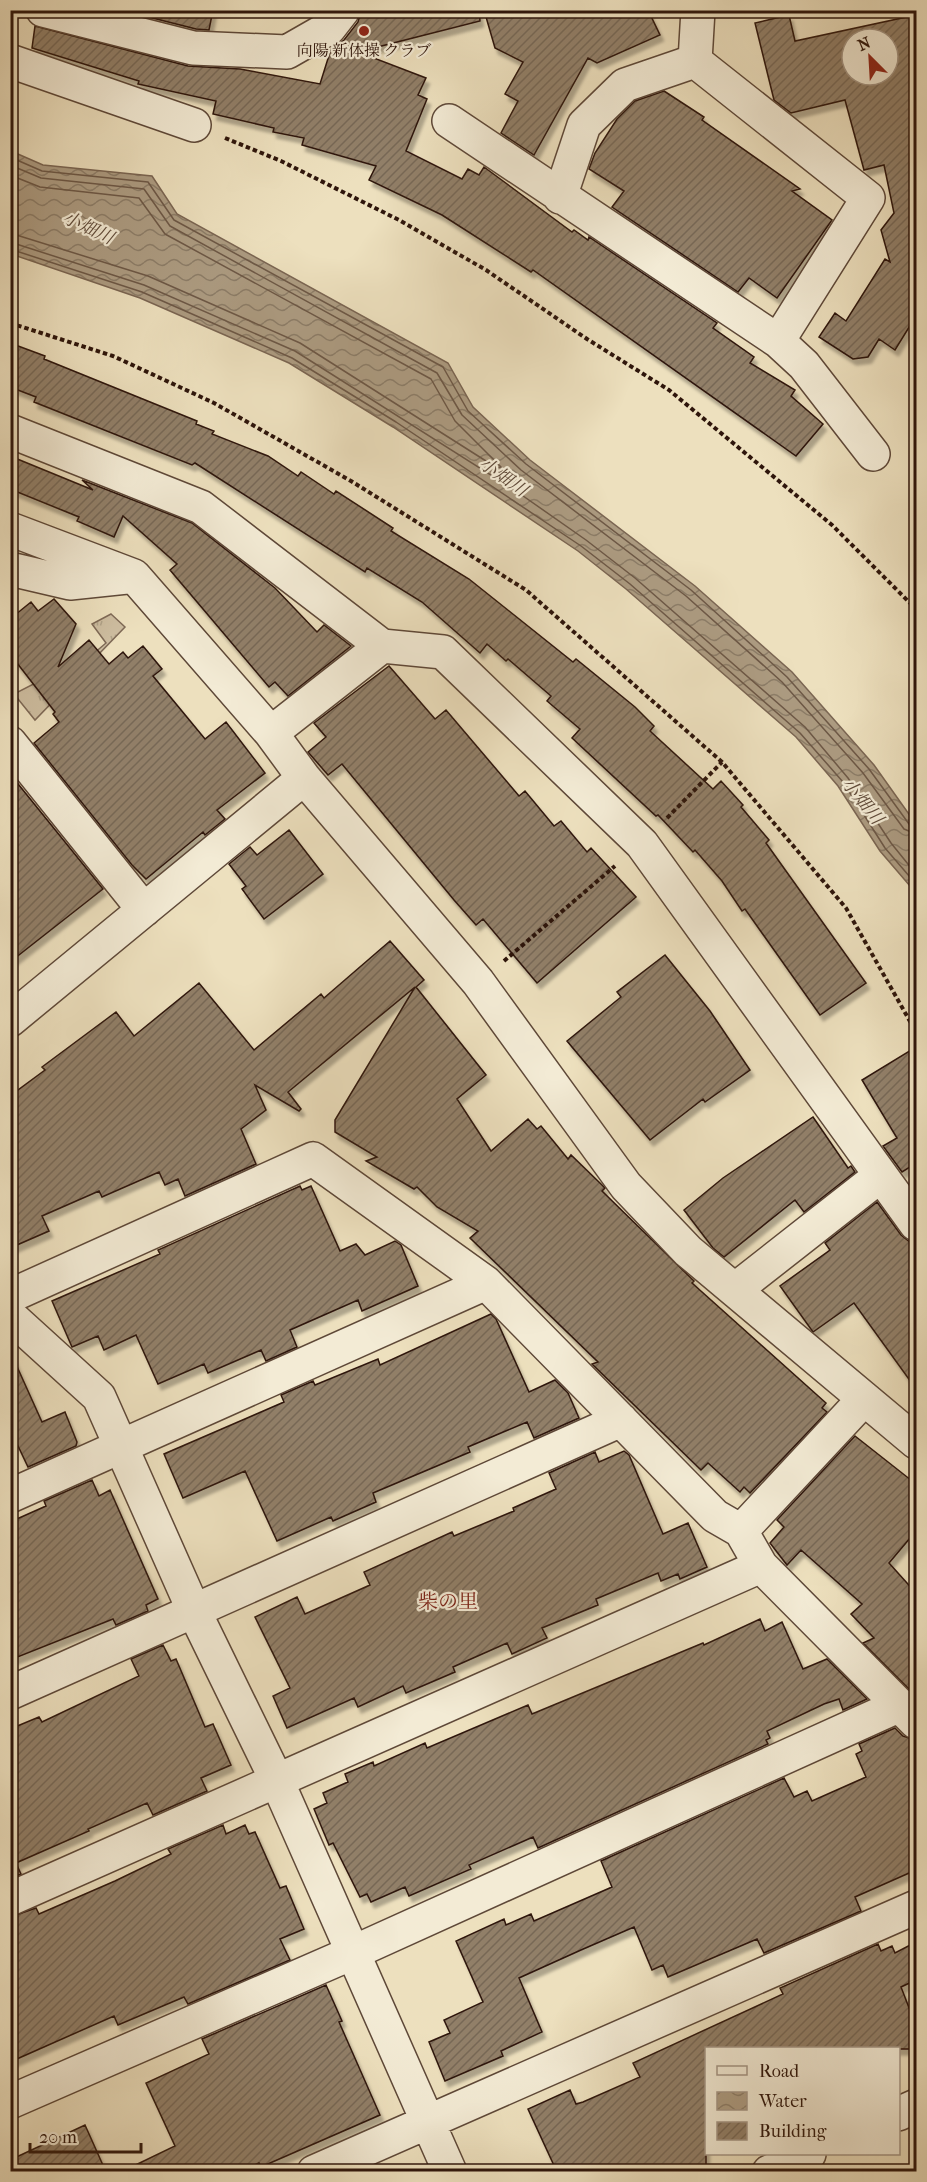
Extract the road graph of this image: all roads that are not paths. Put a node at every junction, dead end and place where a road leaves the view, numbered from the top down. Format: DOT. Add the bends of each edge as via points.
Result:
graph roads {
  1 [pos="43,10"];
  2 [pos="343,10"];
  3 [pos="698,10"];
  4 [pos="10,61"];
  5 [pos="695,61"];
  6 [pos="449,121"];
  7 [pos="194,125"];
  8 [pos="560,197"];
  9 [pos="778,341"];
  10 [pos="10,431"];
  11 [pos="873,454"];
  12 [pos="10,529"];
  13 [pos="10,570"];
  14 [pos="134,576"];
  15 [pos="382,646"];
  16 [pos="272,733"];
  17 [pos="10,743"];
  18 [pos="304,778"];
  19 [pos="144,910"];
  20 [pos="10,1020"];
  21 [pos="880,1176"];
  22 [pos="916,1224"];
  23 [pos="486,1283"];
  24 [pos="736,1289"];
  25 [pos="10,1296"];
  26 [pos="10,1316"];
  27 [pos="864,1399"];
  28 [pos="621,1420"];
  29 [pos="916,1442"];
  30 [pos="121,1447"];
  31 [pos="10,1496"];
  32 [pos="741,1531"];
  33 [pos="761,1566"];
  34 [pos="194,1611"];
  35 [pos="10,1693"];
  36 [pos="908,1713"];
  37 [pos="277,1781"];
  38 [pos="10,1899"];
  39 [pos="916,1907"];
  40 [pos="352,1953"];
  41 [pos="10,2102"];
  42 [pos="916,2106"];
  43 [pos="900,2113"];
  44 [pos="427,2122"];
  45 [pos="807,2155"];
  46 [pos="314,2172"];
  47 [pos="450,2172"];
  48 [pos="769,2172"];
  1 -- 2 [label="street" via="193,48 275,52 287,52 329,28"];
  3 -- 5 [label="street"];
  4 -- 7 [label="street"];
  5 -- 8 [label="street" via="626,85 584,125"];
  5 -- 9 [label="street" via="868,198"];
  6 -- 8 [label="street"];
  8 -- 9 [label="street"];
  9 -- 11 [label="street" via="804,365"];
  10 -- 15 [label="street" via="201,507"];
  12 -- 14 [label="street"];
  13 -- 14 [label="street" via="70,582"];
  14 -- 16 [label="street"];
  15 -- 16 [label="street"];
  15 -- 21 [label="street" via="443,652 642,844"];
  16 -- 18 [label="street"];
  17 -- 19 [label="street"];
  18 -- 19 [label="street"];
  18 -- 24 [label="street" via="478,982 626,1186 674,1238"];
  19 -- 20 [label="street"];
  21 -- 22 [label="street"];
  21 -- 24 [label="street"];
  23 -- 25 [label="street" via="313,1159"];
  23 -- 28 [label="street"];
  23 -- 30 [label="street"];
  24 -- 27 [label="street"];
  26 -- 30 [label="street" via="99,1397"];
  27 -- 29 [label="street"];
  27 -- 32 [label="street"];
  28 -- 32 [label="street" via="715,1516"];
  28 -- 34 [label="street"];
  30 -- 31 [label="street"];
  30 -- 34 [label="street"];
  32 -- 33 [label="street"];
  33 -- 36 [label="street"];
  33 -- 37 [label="street"];
  34 -- 35 [label="street"];
  34 -- 37 [label="street"];
  36 -- 40 [label="street"];
  37 -- 38 [label="street"];
  37 -- 40 [label="street"];
  39 -- 44 [label="street"];
  40 -- 41 [label="street"];
  40 -- 44 [label="street"];
  42 -- 43 [label="street"];
  44 -- 46 [label="street"];
  44 -- 47 [label="street"];
  45 -- 48 [label="street"];
}
